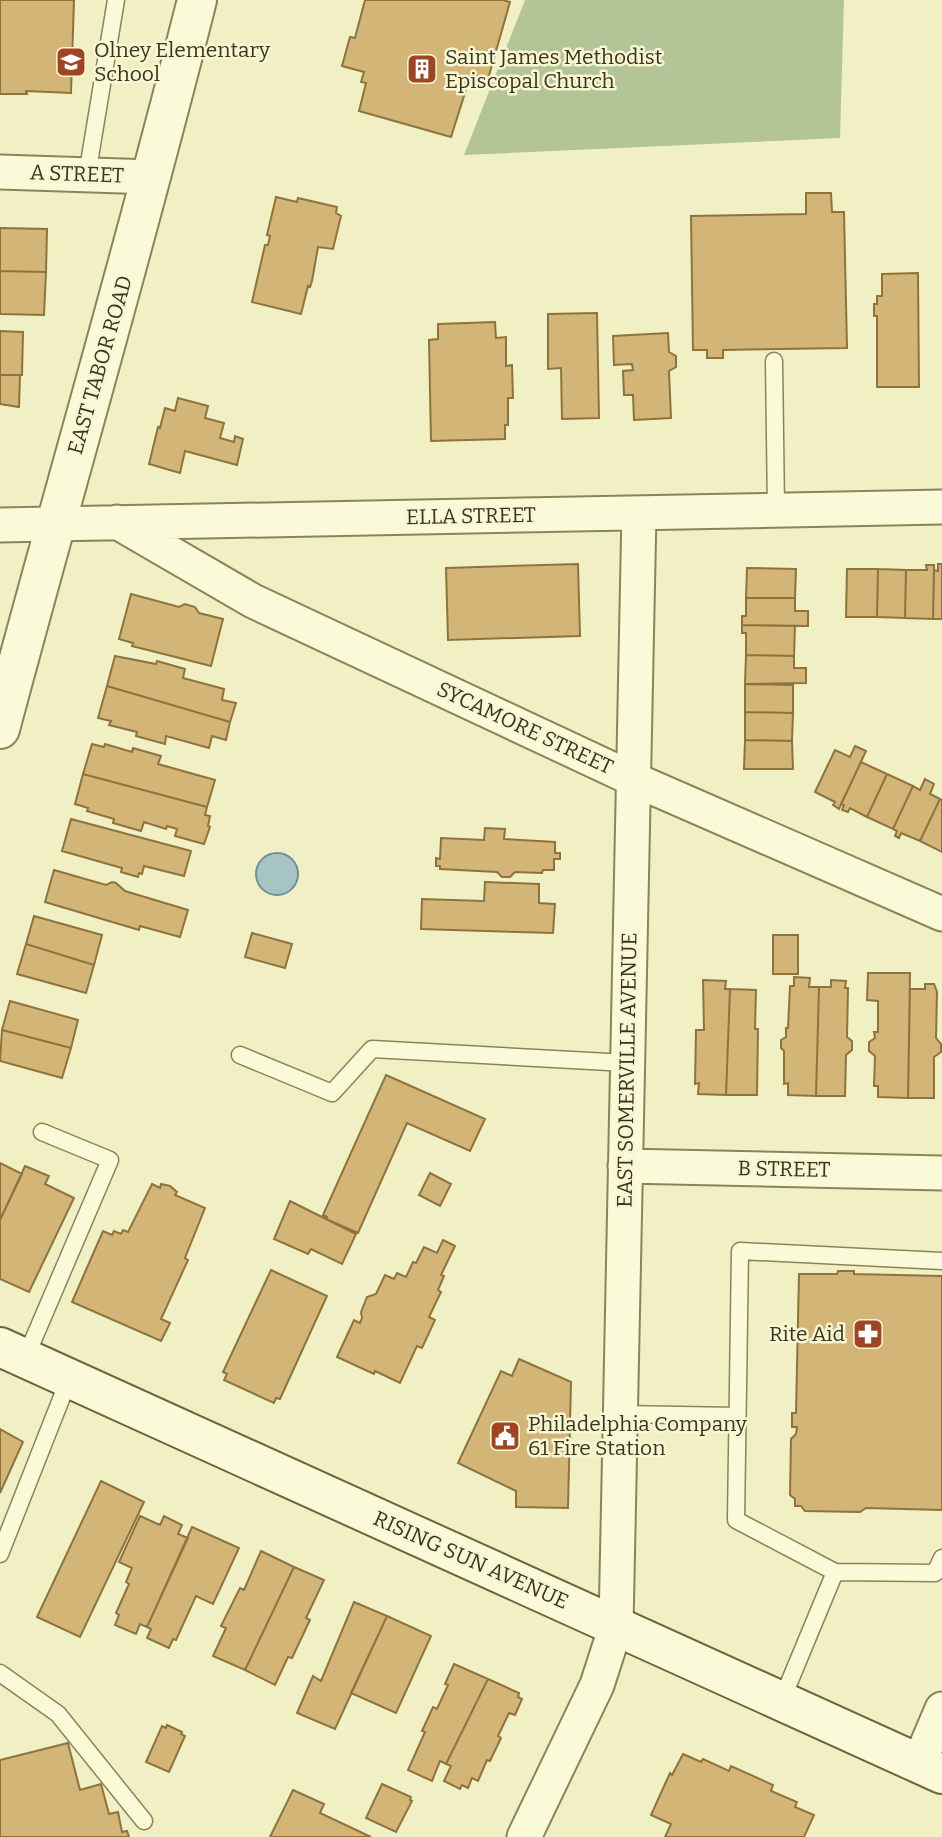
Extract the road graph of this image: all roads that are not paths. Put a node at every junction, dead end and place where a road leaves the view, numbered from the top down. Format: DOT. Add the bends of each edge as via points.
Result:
graph roads {
  1 [pos="116,0"];
  2 [pos="197,0"];
  3 [pos="0,172"];
  4 [pos="88,175"];
  5 [pos="153,177"];
  6 [pos="774,361"];
  7 [pos="942,508"];
  8 [pos="776,510"];
  9 [pos="639,513"];
  10 [pos="117,522"];
  11 [pos="55,523"];
  12 [pos="0,525"];
  13 [pos="0,729"];
  14 [pos="633,779"];
  15 [pos="942,914"];
  16 [pos="240,1055"];
  17 [pos="627,1063"];
  18 [pos="42,1132"];
  19 [pos="625,1166"];
  20 [pos="942,1173"];
  21 [pos="942,1261"];
  22 [pos="13,1353"];
  23 [pos="69,1379"];
  24 [pos="620,1413"];
  25 [pos="737,1416"];
  26 [pos="0,1555"];
  27 [pos="942,1558"];
  28 [pos="835,1572"];
  29 [pos="616,1626"];
  30 [pos="0,1673"];
  31 [pos="781,1702"];
  32 [pos="942,1709"];
  33 [pos="931,1768"];
  34 [pos="144,1821"];
  35 [pos="524,1837"];
  1 -- 4 [label="lane"];
  2 -- 5 [label="main road, EAST TABOR ROAD"];
  3 -- 4 [label="street, A STREET"];
  4 -- 5 [label="street, A STREET"];
  5 -- 11 [label="main road, EAST TABOR ROAD"];
  6 -- 8 [label="lane"];
  7 -- 8 [label="street, ELLA STREET"];
  8 -- 9 [label="street, ELLA STREET"];
  9 -- 10 [label="street, ELLA STREET"];
  9 -- 14 [label="street, EAST SOMERVILLE AVENUE"];
  10 -- 11 [label="street, ELLA STREET"];
  10 -- 14 [label="street, SYCAMORE STREET" via="253,601"];
  11 -- 12 [label="street, ELLA STREET"];
  11 -- 13 [label="main road, EAST TABOR ROAD"];
  14 -- 15 [label="street, SYCAMORE STREET"];
  14 -- 17 [label="street, EAST SOMERVILLE AVENUE"];
  16 -- 17 [label="lane" via="331,1093 372,1049"];
  17 -- 19 [label="street, EAST SOMERVILLE AVENUE"];
  18 -- 22 [label="lane" via="110,1160"];
  19 -- 20 [label="street, B STREET"];
  19 -- 24 [label="street, EAST SOMERVILLE AVENUE"];
  21 -- 25 [label="lane" via="740,1251"];
  22 -- 23 [label="main road, RISING SUN AVENUE"];
  23 -- 26 [label="lane"];
  23 -- 29 [label="main road, RISING SUN AVENUE"];
  24 -- 25 [label="lane"];
  24 -- 29 [label="street, EAST SOMERVILLE AVENUE"];
  25 -- 28 [label="lane" via="736,1520"];
  27 -- 28 [label="lane" via="935,1573"];
  28 -- 31 [label="lane"];
  29 -- 31 [label="main road, RISING SUN AVENUE"];
  29 -- 35 [label="street, EAST SOMERVILLE AVENUE" via="597,1685"];
  30 -- 34 [label="lane" via="58,1714"];
  31 -- 33 [label="main road, RISING SUN AVENUE"];
  32 -- 33 [label="street"];
}
